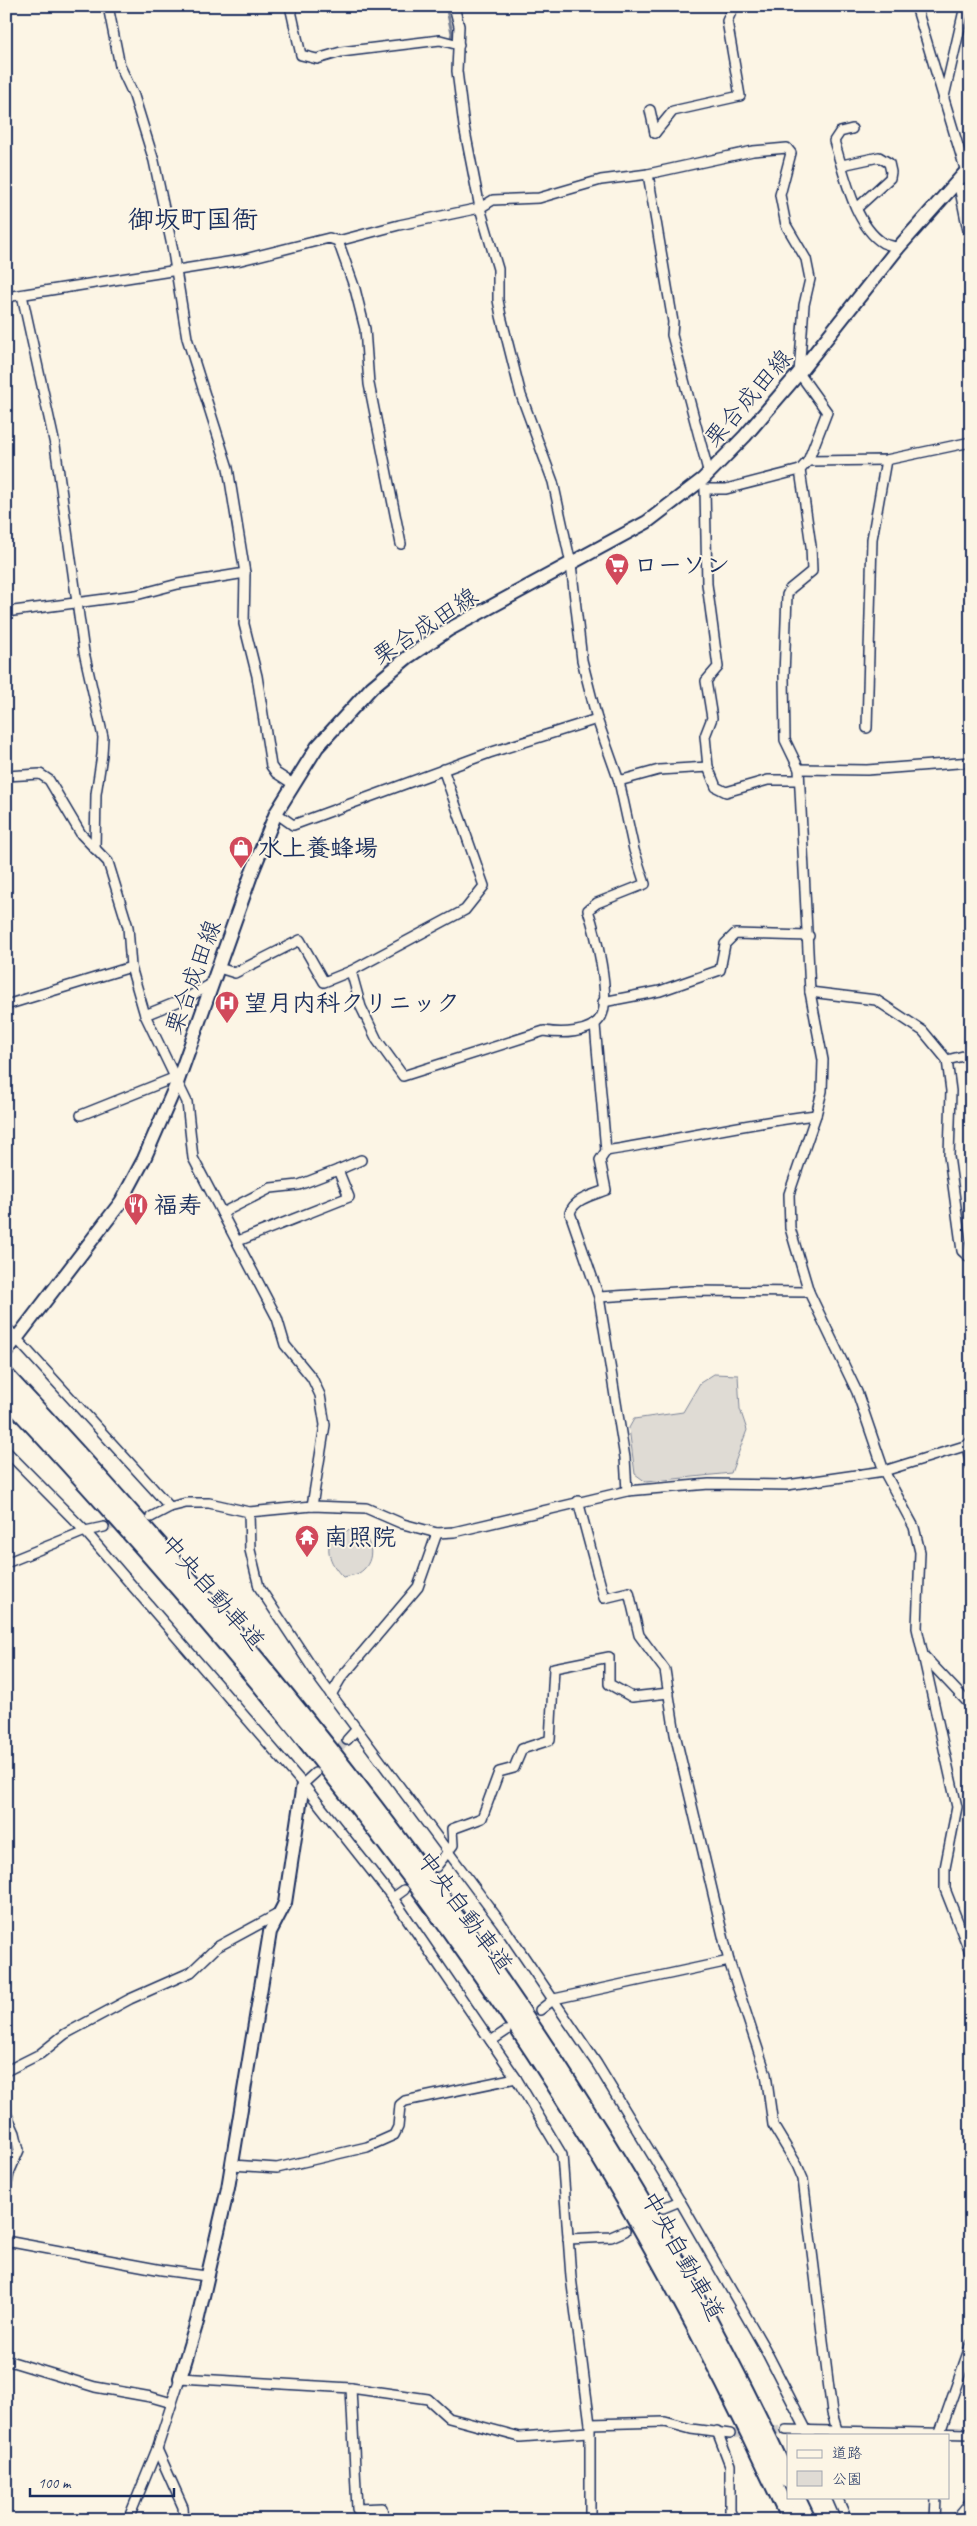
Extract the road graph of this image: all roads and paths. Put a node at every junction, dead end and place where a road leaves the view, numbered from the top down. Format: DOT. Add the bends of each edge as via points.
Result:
graph roads {
  1 [pos="108,6"];
  2 [pos="290,6"];
  3 [pos="454,6"];
  4 [pos="734,6"];
  5 [pos="916,6"];
  6 [pos="965,6"];
  7 [pos="459,45"];
  8 [pos="943,102"];
  9 [pos="650,110"];
  10 [pos="852,129"];
  11 [pos="842,165"];
  12 [pos="965,173"];
  13 [pos="648,174"];
  14 [pos="480,208"];
  15 [pos="857,208"];
  16 [pos="338,241"];
  17 [pos="971,245"];
  18 [pos="898,248"];
  19 [pos="175,272"];
  20 [pos="22,295"];
  21 [pos="6,297"];
  22 [pos="799,373"];
  23 [pos="971,442"];
  24 [pos="886,460"];
  25 [pos="808,461"];
  26 [pos="800,470"];
  27 [pos="706,481"];
  28 [pos="401,544"];
  29 [pos="571,564"];
  30 [pos="245,573"];
  31 [pos="77,602"];
  32 [pos="6,612"];
  33 [pos="597,719"];
  34 [pos="867,728"];
  35 [pos="971,762"];
  36 [pos="708,767"];
  37 [pos="443,769"];
  38 [pos="799,769"];
  39 [pos="6,776"];
  40 [pos="799,780"];
  41 [pos="619,781"];
  42 [pos="292,784"];
  43 [pos="276,812"];
  44 [pos="95,849"];
  45 [pos="809,936"];
  46 [pos="131,967"];
  47 [pos="219,968"];
  48 [pos="351,971"];
  49 [pos="214,982"];
  50 [pos="810,992"];
  51 [pos="603,1002"];
  52 [pos="6,1006"];
  53 [pos="145,1015"];
  54 [pos="594,1025"];
  55 [pos="971,1054"];
  56 [pos="947,1060"];
  57 [pos="176,1080"];
  58 [pos="81,1115"];
  59 [pos="816,1115"];
  60 [pos="606,1151"];
  61 [pos="361,1160"];
  62 [pos="338,1170"];
  63 [pos="222,1213"];
  64 [pos="238,1241"];
  65 [pos="971,1259"];
  66 [pos="809,1292"];
  67 [pos="599,1296"];
  68 [pos="6,1327"];
  69 [pos="16,1339"];
  70 [pos="6,1352"];
  71 [pos="6,1376"];
  72 [pos="6,1396"];
  73 [pos="970,1443"];
  74 [pos="6,1450"];
  75 [pos="971,1466"];
  76 [pos="884,1470"];
  77 [pos="627,1491"];
  78 [pos="578,1501"];
  79 [pos="312,1506"];
  80 [pos="170,1507"];
  81 [pos="249,1512"];
  82 [pos="151,1517"];
  83 [pos="104,1527"];
  84 [pos="85,1531"];
  85 [pos="437,1533"];
  86 [pos="6,1563"];
  87 [pos="925,1656"];
  88 [pos="669,1693"];
  89 [pos="331,1694"];
  90 [pos="971,1706"];
  91 [pos="356,1730"];
  92 [pos="347,1740"];
  93 [pos="315,1772"];
  94 [pos="303,1784"];
  95 [pos="449,1852"];
  96 [pos="436,1867"];
  97 [pos="404,1890"];
  98 [pos="393,1898"];
  99 [pos="278,1914"];
  100 [pos="971,1955"];
  101 [pos="729,1961"];
  102 [pos="554,1999"];
  103 [pos="540,2010"];
  104 [pos="506,2031"];
  105 [pos="491,2041"];
  106 [pos="6,2071"];
  107 [pos="516,2078"];
  108 [pos="6,2113"];
  109 [pos="232,2165"];
  110 [pos="6,2190"];
  111 [pos="680,2200"];
  112 [pos="663,2208"];
  113 [pos="624,2231"];
  114 [pos="568,2239"];
  115 [pos="6,2241"];
  116 [pos="206,2276"];
  117 [pos="971,2344"];
  118 [pos="6,2360"];
  119 [pos="180,2378"];
  120 [pos="351,2388"];
  121 [pos="172,2403"];
  122 [pos="589,2428"];
  123 [pos="786,2430"];
  124 [pos="837,2430"];
  125 [pos="717,2431"];
  126 [pos="808,2433"];
  127 [pos="730,2434"];
  128 [pos="939,2434"];
  129 [pos="971,2434"];
  130 [pos="157,2449"];
  131 [pos="787,2478"];
  132 [pos="796,2498"];
  133 [pos="837,2498"];
  134 [pos="936,2498"];
  135 [pos="971,2501"];
  136 [pos="128,2520"];
  137 [pos="184,2520"];
  138 [pos="384,2520"];
  139 [pos="590,2520"];
  140 [pos="734,2520"];
  141 [pos="790,2520"];
  142 [pos="806,2520"];
  143 [pos="847,2520"];
  144 [pos="935,2520"];
  145 [pos="955,2520"];
  1 -- 19 [label="street" via="120,66 134,96 154,161"];
  2 -- 7 [label="street" via="301,55 317,58 440,40"];
  3 -- 7 [label="street" via="460,26"];
  4 -- 9 [label="street" via="728,21 740,96 673,111 655,134"];
  5 -- 8 [label="street"];
  6 -- 8 [label="street"];
  7 -- 14 [label="street" via="457,71 464,126"];
  8 -- 12 [label="street"];
  10 -- 11 [label="street" via="840,132 834,141"];
  11 -- 15 [label="street" via="846,185"];
  11 -- 15 [label="street" via="879,157 889,163 890,178"];
  12 -- 17 [label="street"];
  12 -- 18 [label="main road, 栗合成田線"];
  13 -- 14 [label="street" via="601,180 539,198 493,200"];
  13 -- 22 [label="street" via="753,151 787,148 790,154 780,194 786,225 806,259 810,278 804,305"];
  13 -- 27 [label="street" via="673,322 672,335"];
  14 -- 16 [label="street" via="399,224"];
  14 -- 29 [label="street" via="498,269 498,300 521,395 553,482"];
  15 -- 18 [label="street" via="867,226 883,243"];
  16 -- 19 [label="street" via="329,238 241,260"];
  16 -- 28 [label="street" via="365,329 369,384"];
  18 -- 22 [label="main road, 栗合成田線"];
  19 -- 20 [label="street"];
  19 -- 30 [label="street" via="187,338 228,468"];
  20 -- 21 [label="street"];
  20 -- 31 [label="street" via="55,445"];
  22 -- 25 [label="street" via="827,412"];
  22 -- 27 [label="main road, 栗合成田線"];
  23 -- 24 [label="street"];
  24 -- 25 [label="street"];
  24 -- 34 [label="street" via="872,538"];
  25 -- 26 [label="street"];
  26 -- 27 [label="street" via="726,489"];
  26 -- 38 [label="street" via="812,546 812,571 790,588 787,595 784,676 785,740"];
  27 -- 29 [label="main road, 栗合成田線" via="647,522"];
  27 -- 36 [label="street" via="707,584 718,667 706,681 712,718 705,736"];
  29 -- 33 [label="street" via="582,660"];
  29 -- 42 [label="main road, 栗合成田線" via="448,630 399,664 340,720"];
  30 -- 31 [label="street" via="136,595"];
  30 -- 42 [label="street" via="244,624 257,676 270,766"];
  31 -- 32 [label="street"];
  31 -- 44 [label="street" via="84,652 103,737 96,794"];
  33 -- 37 [label="street"];
  33 -- 41 [label="street"];
  35 -- 38 [label="street" via="867,770"];
  36 -- 40 [label="street" via="716,787 726,792 768,780"];
  36 -- 41 [label="street" via="659,770"];
  37 -- 43 [label="street" via="293,825"];
  37 -- 48 [label="street" via="484,886 465,910"];
  38 -- 40 [label="street"];
  39 -- 44 [label="street" via="40,774 50,780 81,834"];
  40 -- 45 [label="street"];
  41 -- 51 [label="street" via="645,884 588,910 599,945"];
  42 -- 43 [label="main road, 栗合成田線"];
  43 -- 47 [label="main road, 栗合成田線"];
  44 -- 46 [label="street" via="108,862 116,883 128,926"];
  45 -- 50 [label="street"];
  45 -- 51 [label="street" via="735,934 725,944 720,970 660,991"];
  46 -- 52 [label="street"];
  46 -- 53 [label="street"];
  47 -- 48 [label="street" via="235,973 300,940 324,982"];
  47 -- 49 [label="main road, 栗合成田線"];
  48 -- 54 [label="street" via="361,1007 377,1040 403,1076 544,1031 561,1034"];
  49 -- 53 [label="street" via="187,998"];
  49 -- 57 [label="main road, 栗合成田線"];
  50 -- 56 [label="street" via="876,1000 922,1031"];
  50 -- 59 [label="street" via="823,1060 822,1091"];
  51 -- 54 [label="street" via="602,1015"];
  53 -- 57 [label="street"];
  54 -- 60 [label="street"];
  55 -- 56 [label="street"];
  56 -- 65 [label="street" via="951,1091 949,1156 962,1251"];
  57 -- 58 [label="street"];
  57 -- 63 [label="street" via="187,1102 194,1158"];
  57 -- 69 [label="main road, 栗合成田線" via="163,1120 121,1202"];
  59 -- 60 [label="street"];
  59 -- 66 [label="street" via="789,1194 790,1228"];
  60 -- 67 [label="street" via="600,1160 606,1190 576,1202 570,1213"];
  61 -- 62 [label="street"];
  62 -- 63 [label="street" via="299,1185 271,1188"];
  62 -- 64 [label="street" via="349,1197"];
  63 -- 64 [label="street"];
  64 -- 79 [label="street" via="278,1318 285,1345 312,1378 320,1395 325,1425"];
  66 -- 67 [label="street" via="684,1291"];
  66 -- 76 [label="street" via="857,1392"];
  67 -- 77 [label="street" via="622,1432"];
  68 -- 69 [label="street"];
  69 -- 70 [label="main road, 栗合成田線"];
  69 -- 80 [label="street"];
  71 -- 131 [label="highway, 中央自動車道" via="101,1478 274,1678 432,1882 501,1979 566,2076 641,2200 700,2305"];
  72 -- 141 [label="highway, 中央自動車道" via="147,1551 262,1686 421,1890 490,1986 554,2084 688,2311 757,2446"];
  73 -- 75 [label="street"];
  73 -- 76 [label="street"];
  74 -- 84 [label="street"];
  76 -- 77 [label="street" via="787,1485 709,1484"];
  76 -- 87 [label="street" via="914,1527 920,1552 917,1628"];
  77 -- 78 [label="street"];
  78 -- 85 [label="street" via="506,1522"];
  78 -- 88 [label="street" via="604,1598 629,1592 638,1634 665,1670"];
  79 -- 81 [label="street"];
  79 -- 85 [label="street" via="366,1508 403,1524"];
  80 -- 81 [label="street" via="209,1503"];
  80 -- 82 [label="street"];
  81 -- 89 [label="street" via="250,1550 259,1587"];
  83 -- 84 [label="street"];
  84 -- 86 [label="street"];
  84 -- 94 [label="street"];
  85 -- 89 [label="street" via="418,1587"];
  87 -- 90 [label="street"];
  87 -- 100 [label="street" via="957,1807 945,1868 945,1890"];
  88 -- 95 [label="street" via="632,1697 610,1684 609,1658 554,1668 550,1740 522,1749 514,1768 499,1772 482,1818 452,1829 453,1845"];
  88 -- 101 [label="street" via="675,1734"];
  89 -- 91 [label="street"];
  91 -- 92 [label="street"];
  91 -- 95 [label="street"];
  93 -- 94 [label="street"];
  94 -- 98 [label="street"];
  94 -- 99 [label="main road" via="285,1903"];
  95 -- 96 [label="street"];
  95 -- 102 [label="street"];
  97 -- 98 [label="street"];
  98 -- 105 [label="street"];
  99 -- 106 [label="street" via="217,1947 191,1972 122,2003 65,2034 14,2070"];
  99 -- 109 [label="main road" via="270,1932"];
  101 -- 102 [label="street"];
  101 -- 124 [label="street" via="766,2074 773,2125 803,2179 832,2413"];
  102 -- 103 [label="street"];
  102 -- 111 [label="street"];
  104 -- 105 [label="street"];
  105 -- 107 [label="street"];
  107 -- 109 [label="street" via="405,2101 400,2105 394,2135 367,2147 277,2168"];
  107 -- 114 [label="street" via="562,2155"];
  108 -- 110 [label="street" via="19,2150"];
  109 -- 116 [label="main road"];
  111 -- 112 [label="street"];
  111 -- 126 [label="street" via="765,2349"];
  113 -- 114 [label="street" via="611,2237"];
  114 -- 122 [label="street"];
  115 -- 116 [label="street"];
  116 -- 119 [label="main road" via="197,2322"];
  117 -- 128 [label="street"];
  118 -- 121 [label="street" via="95,2387"];
  119 -- 120 [label="street"];
  119 -- 121 [label="street"];
  120 -- 122 [label="street" via="428,2398 448,2418 520,2437"];
  120 -- 138 [label="street" via="356,2509 382,2508"];
  121 -- 130 [label="street"];
  122 -- 125 [label="street" via="665,2422"];
  122 -- 139 [label="street"];
  123 -- 126 [label="street"];
  124 -- 126 [label="street"];
  124 -- 128 [label="street"];
  125 -- 127 [label="street"];
  125 -- 140 [label="street" via="730,2464 730,2511"];
  128 -- 129 [label="street"];
  130 -- 136 [label="street"];
  130 -- 137 [label="street" via="183,2507"];
  132 -- 142 [label="highway"];
  133 -- 143 [label="street"];
  134 -- 144 [label="street"];
  135 -- 145 [label="street"];
}
